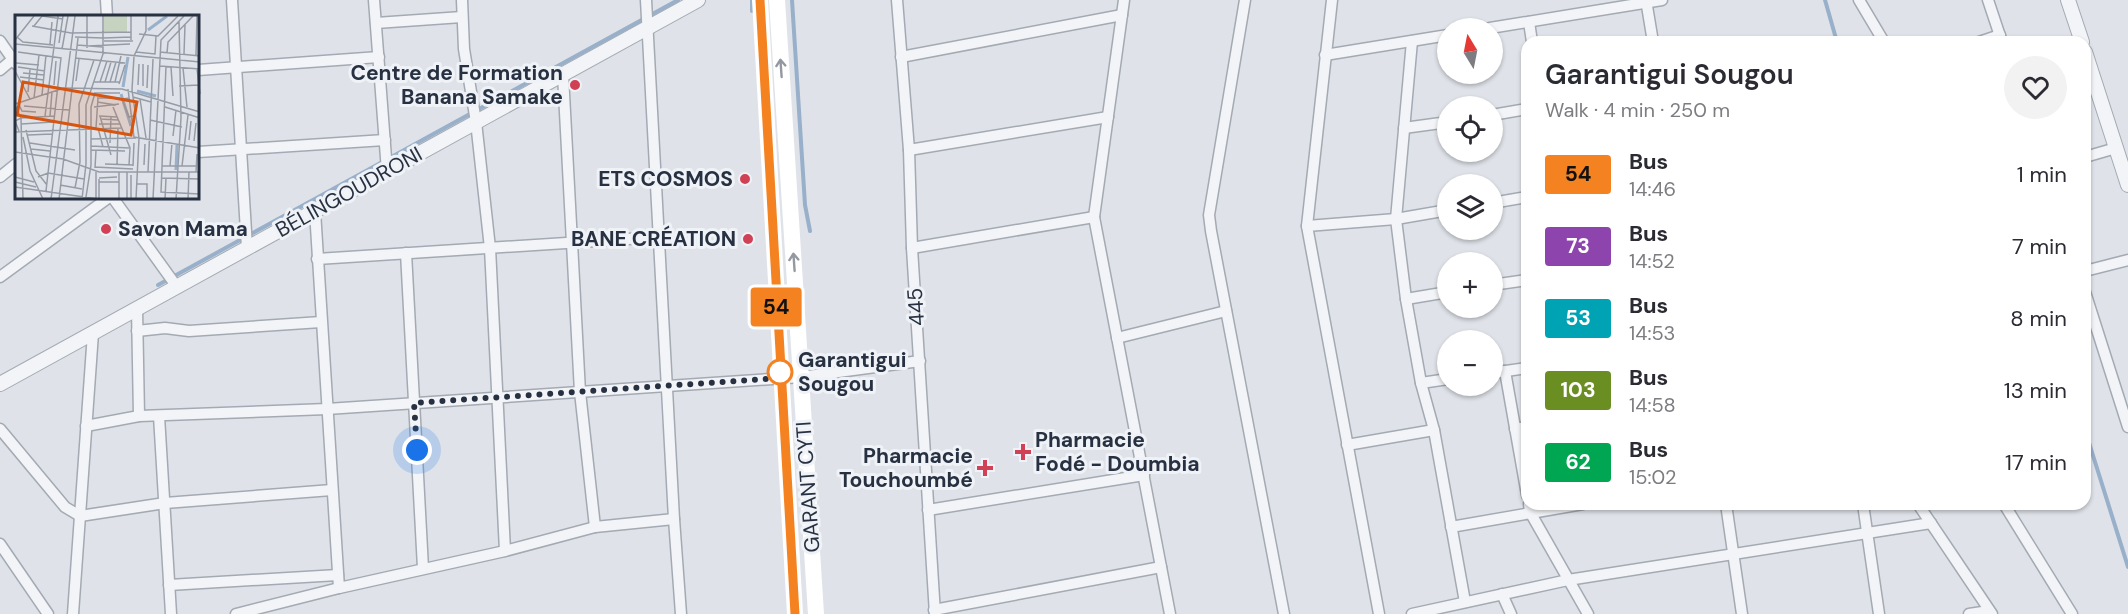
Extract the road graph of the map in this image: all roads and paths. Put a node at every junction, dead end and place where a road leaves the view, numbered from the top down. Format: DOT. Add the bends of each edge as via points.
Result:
graph roads {
  1 [pos="106,0"];
  2 [pos="232,0"];
  3 [pos="375,0"];
  4 [pos="462,0"];
  5 [pos="646,0"];
  6 [pos="698,0"];
  7 [pos="760,0"];
  8 [pos="777,0"];
  9 [pos="897,0"];
  10 [pos="1124,0"];
  11 [pos="1245,0"];
  12 [pos="1332,0"];
  13 [pos="1662,0"];
  14 [pos="1859,0"];
  15 [pos="1988,0"];
  16 [pos="2068,0"];
  17 [pos="1646,1"];
  18 [pos="108,15"];
  19 [pos="1122,15"];
  20 [pos="462,17"];
  21 [pos="376,22"];
  22 [pos="1528,22"];
  23 [pos="1503,26"];
  24 [pos="648,29"];
  25 [pos="1531,36"];
  26 [pos="1652,36"];
  27 [pos="1880,36"];
  28 [pos="2000,36"];
  29 [pos="2080,36"];
  30 [pos="1437,37"];
  31 [pos="0,41"];
  32 [pos="1412,41"];
  33 [pos="1325,55"];
  34 [pos="379,57"];
  35 [pos="901,57"];
  36 [pos="15,62"];
  37 [pos="236,67"];
  38 [pos="0,70"];
  39 [pos="200,70"];
  40 [pos="2091,71"];
  41 [pos="563,75"];
  42 [pos="1521,110"];
  43 [pos="1503,113"];
  44 [pos="1108,117"];
  45 [pos="476,122"];
  46 [pos="1437,124"];
  47 [pos="1404,128"];
  48 [pos="385,140"];
  49 [pos="2116,148"];
  50 [pos="241,149"];
  51 [pos="909,150"];
  52 [pos="200,152"];
  53 [pos="2091,156"];
  54 [pos="15,166"];
  55 [pos="387,171"];
  56 [pos="0,177"];
  57 [pos="2128,185"];
  58 [pos="1521,198"];
  59 [pos="105,200"];
  60 [pos="114,200"];
  61 [pos="1503,201"];
  62 [pos="315,211"];
  63 [pos="1437,212"];
  64 [pos="1094,217"];
  65 [pos="1396,219"];
  66 [pos="1307,226"];
  67 [pos="659,237"];
  68 [pos="572,243"];
  69 [pos="247,248"];
  70 [pos="490,248"];
  71 [pos="912,248"];
  72 [pos="406,253"];
  73 [pos="317,259"];
  74 [pos="2128,260"];
  75 [pos="2091,270"];
  76 [pos="0,277"];
  77 [pos="1521,281"];
  78 [pos="1503,283"];
  79 [pos="177,287"];
  80 [pos="1437,294"];
  81 [pos="1406,299"];
  82 [pos="137,309"];
  83 [pos="1226,311"];
  84 [pos="321,322"];
  85 [pos="2091,322"];
  86 [pos="137,331"];
  87 [pos="93,333"];
  88 [pos="1117,338"];
  89 [pos="920,361"];
  90 [pos="1521,369"];
  91 [pos="1505,371"];
  92 [pos="801,377"];
  93 [pos="780,378"];
  94 [pos="1437,381"];
  95 [pos="1420,383"];
  96 [pos="0,384"];
  97 [pos="667,386"];
  98 [pos="580,392"];
  99 [pos="497,398"];
  100 [pos="414,403"];
  101 [pos="327,409"];
  102 [pos="139,416"];
  103 [pos="159,416"];
  104 [pos="86,426"];
  105 [pos="2128,427"];
  106 [pos="1521,428"];
  107 [pos="0,429"];
  108 [pos="1515,429"];
  109 [pos="1434,430"];
  110 [pos="1347,445"];
  111 [pos="1521,462"];
  112 [pos="1144,475"];
  113 [pos="332,490"];
  114 [pos="165,503"];
  115 [pos="928,510"];
  116 [pos="1521,510"];
  117 [pos="1530,510"];
  118 [pos="1727,510"];
  119 [pos="1864,510"];
  120 [pos="1922,510"];
  121 [pos="2008,510"];
  122 [pos="80,516"];
  123 [pos="674,519"];
  124 [pos="1931,523"];
  125 [pos="595,527"];
  126 [pos="1451,527"];
  127 [pos="1867,533"];
  128 [pos="1,549"];
  129 [pos="505,551"];
  130 [pos="1733,554"];
  131 [pos="1161,567"];
  132 [pos="423,568"];
  133 [pos="338,575"];
  134 [pos="1568,580"];
  135 [pos="169,585"];
  136 [pos="339,588"];
  137 [pos="1502,594"];
  138 [pos="1465,602"];
  139 [pos="1444,611"];
  140 [pos="935,612"];
  141 [pos="1990,612"];
  142 [pos="48,614"];
  143 [pos="73,614"];
  144 [pos="171,614"];
  145 [pos="236,614"];
  146 [pos="681,614"];
  147 [pos="795,614"];
  148 [pos="816,614"];
  149 [pos="1170,614"];
  150 [pos="1284,614"];
  151 [pos="1379,614"];
  152 [pos="1412,614"];
  153 [pos="1511,614"];
  154 [pos="1588,614"];
  155 [pos="1742,614"];
  156 [pos="1879,614"];
  157 [pos="1969,614"];
  158 [pos="2072,614"];
  1 -- 18 [label="street"];
  2 -- 37 [label="street"];
  3 -- 21 [label="street"];
  4 -- 20 [label="street"];
  5 -- 24 [label="street"];
  6 -- 24 [label="street, BÉLINGOUDRONI"];
  7 -- 93 [label="main road, GARANT CYTI"];
  92 -- 8 [label="main road, GARANT CYTI, one-way"];
  9 -- 35 [label="street, 445"];
  10 -- 19 [label="street"];
  11 -- 83 [label="street" via="1209,215"];
  12 -- 33 [label="street"];
  13 -- 17 [label="street"];
  14 -- 27 [label="street"];
  15 -- 28 [label="street"];
  16 -- 29 [label="street"];
  17 -- 22 [label="street"];
  17 -- 26 [label="street"];
  19 -- 35 [label="street"];
  19 -- 44 [label="street"];
  20 -- 21 [label="street"];
  20 -- 45 [label="street"];
  21 -- 34 [label="street"];
  22 -- 23 [label="street"];
  22 -- 25 [label="street"];
  24 -- 41 [label="street, BÉLINGOUDRONI"];
  24 -- 67 [label="street"];
  30 -- 32 [label="street"];
  31 -- 36 [label="street"];
  32 -- 33 [label="street"];
  32 -- 47 [label="street"];
  33 -- 66 [label="street"];
  34 -- 37 [label="street"];
  34 -- 48 [label="street"];
  35 -- 51 [label="street, 445"];
  36 -- 38 [label="street"];
  37 -- 39 [label="street"];
  37 -- 50 [label="street"];
  40 -- 49 [label="street"];
  41 -- 45 [label="street, BÉLINGOUDRONI"];
  41 -- 68 [label="street"];
  42 -- 43 [label="street"];
  44 -- 51 [label="street"];
  44 -- 64 [label="street"];
  45 -- 55 [label="street, BÉLINGOUDRONI"];
  45 -- 70 [label="street"];
  46 -- 47 [label="street"];
  47 -- 65 [label="street"];
  48 -- 50 [label="street"];
  48 -- 55 [label="street"];
  49 -- 53 [label="street"];
  49 -- 57 [label="street"];
  50 -- 52 [label="street"];
  50 -- 69 [label="street"];
  51 -- 71 [label="street, 445"];
  54 -- 56 [label="street"];
  55 -- 62 [label="street, BÉLINGOUDRONI"];
  58 -- 61 [label="street"];
  59 -- 76 [label="street"];
  60 -- 79 [label="street"];
  62 -- 69 [label="street, BÉLINGOUDRONI"];
  62 -- 73 [label="street"];
  63 -- 65 [label="street"];
  64 -- 71 [label="street"];
  64 -- 88 [label="street"];
  65 -- 66 [label="street"];
  65 -- 81 [label="street"];
  66 -- 110 [label="street"];
  67 -- 68 [label="street"];
  67 -- 97 [label="street"];
  68 -- 70 [label="street"];
  68 -- 98 [label="street"];
  69 -- 79 [label="street, BÉLINGOUDRONI"];
  70 -- 72 [label="street"];
  70 -- 99 [label="street"];
  71 -- 89 [label="street, 445"];
  72 -- 73 [label="street"];
  72 -- 100 [label="street"];
  73 -- 84 [label="street"];
  74 -- 75 [label="street"];
  77 -- 78 [label="street"];
  79 -- 82 [label="street, BÉLINGOUDRONI"];
  80 -- 81 [label="street"];
  81 -- 95 [label="street"];
  82 -- 86 [label="street"];
  82 -- 87 [label="street, BÉLINGOUDRONI"];
  83 -- 88 [label="street"];
  83 -- 150 [label="street"];
  84 -- 86 [label="street"];
  84 -- 101 [label="street"];
  85 -- 105 [label="street"];
  86 -- 102 [label="street"];
  87 -- 96 [label="street, BÉLINGOUDRONI"];
  87 -- 104 [label="street"];
  88 -- 112 [label="street"];
  89 -- 92 [label="street"];
  89 -- 115 [label="street, 445"];
  90 -- 91 [label="street"];
  91 -- 108 [label="street"];
  92 -- 93 [label="street"];
  92 -- 148 [label="main road, GARANT CYTI"];
  93 -- 97 [label="street"];
  93 -- 147 [label="main road, GARANT CYTI"];
  94 -- 95 [label="street"];
  95 -- 109 [label="street"];
  97 -- 98 [label="street"];
  97 -- 123 [label="street"];
  98 -- 99 [label="street"];
  98 -- 125 [label="street"];
  99 -- 100 [label="street"];
  99 -- 129 [label="street"];
  100 -- 101 [label="street"];
  100 -- 132 [label="street"];
  101 -- 103 [label="street"];
  101 -- 113 [label="street"];
  102 -- 103 [label="street"];
  102 -- 104 [label="street"];
  103 -- 114 [label="street"];
  104 -- 122 [label="street"];
  106 -- 108 [label="street"];
  107 -- 122 [label="street" via="65,507"];
  108 -- 111 [label="street"];
  109 -- 110 [label="street"];
  109 -- 126 [label="street"];
  110 -- 151 [label="street"];
  112 -- 115 [label="street"];
  112 -- 131 [label="street"];
  113 -- 114 [label="street"];
  113 -- 133 [label="street"];
  114 -- 122 [label="street"];
  114 -- 135 [label="street"];
  115 -- 140 [label="street, 445"];
  116 -- 126 [label="street"];
  117 -- 134 [label="street"];
  118 -- 130 [label="street"];
  119 -- 127 [label="street"];
  120 -- 124 [label="street"];
  121 -- 158 [label="street"];
  122 -- 143 [label="street"];
  123 -- 125 [label="street"];
  123 -- 146 [label="street"];
  124 -- 127 [label="street"];
  124 -- 141 [label="street"];
  125 -- 129 [label="street"];
  126 -- 138 [label="street"];
  127 -- 130 [label="street"];
  127 -- 156 [label="street"];
  128 -- 142 [label="street"];
  129 -- 132 [label="street"];
  130 -- 134 [label="street"];
  130 -- 155 [label="street"];
  131 -- 140 [label="street"];
  131 -- 149 [label="street"];
  132 -- 136 [label="street"];
  133 -- 135 [label="street"];
  133 -- 136 [label="street"];
  134 -- 137 [label="street"];
  134 -- 154 [label="street"];
  135 -- 144 [label="street"];
  136 -- 145 [label="street"];
  137 -- 138 [label="street"];
  137 -- 153 [label="street"];
  138 -- 139 [label="street"];
  139 -- 152 [label="street"];
  141 -- 157 [label="street"];
}
